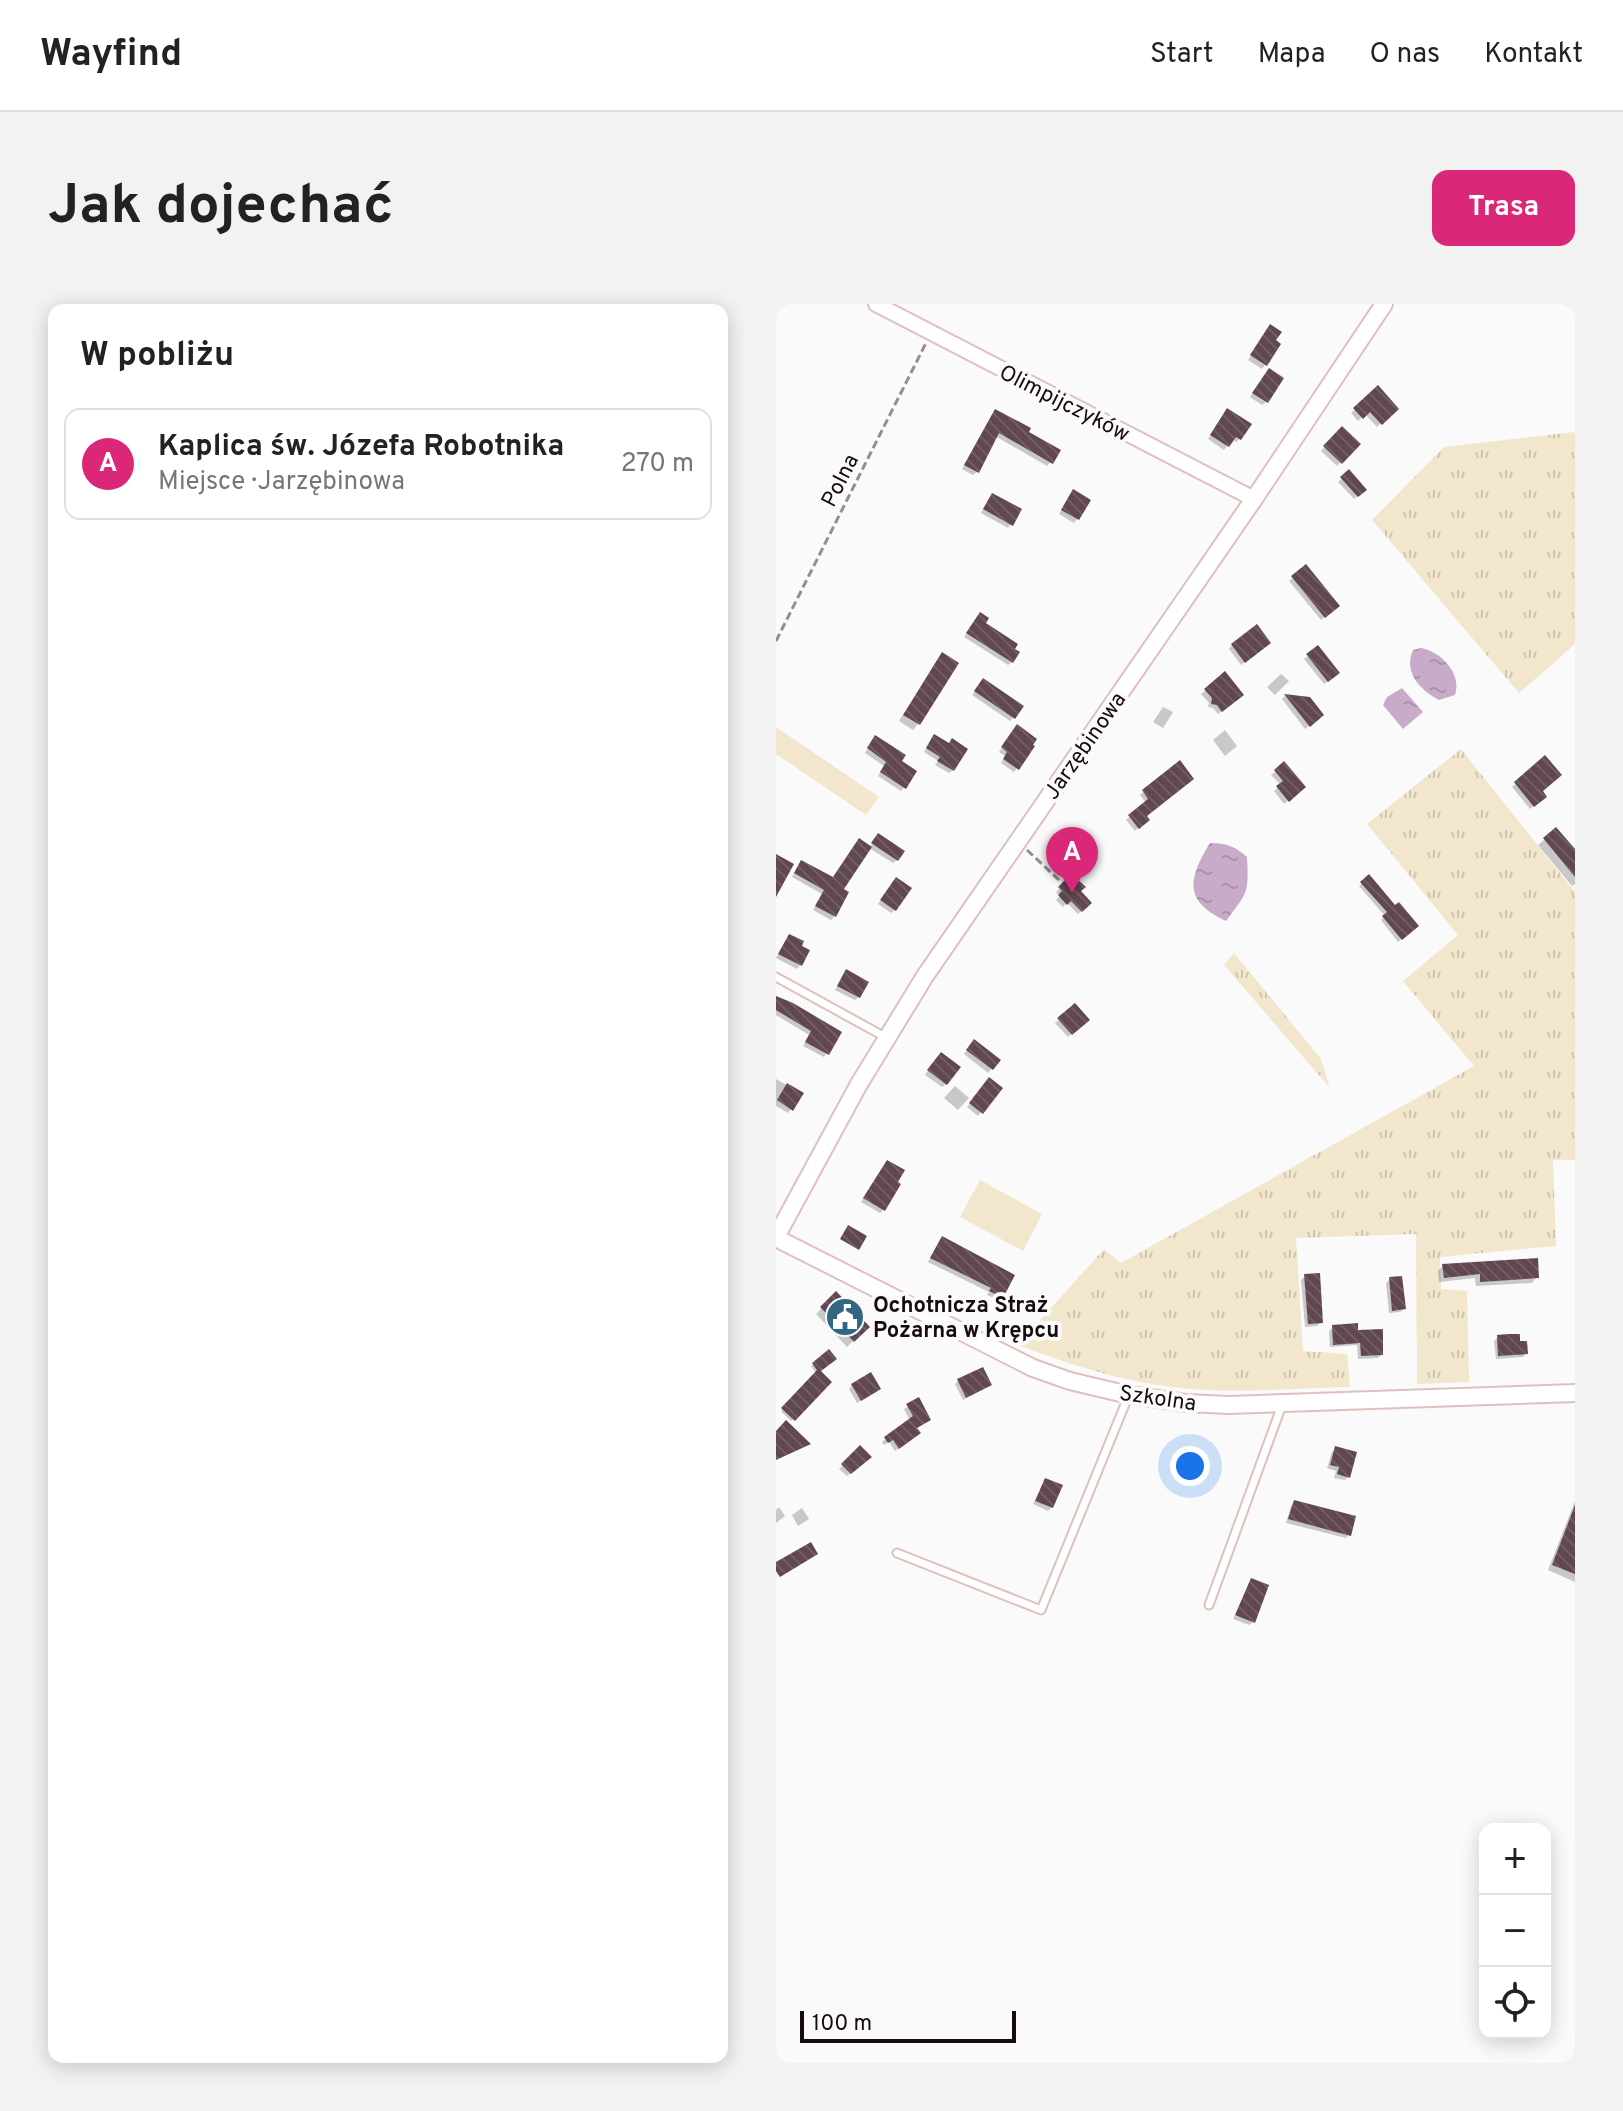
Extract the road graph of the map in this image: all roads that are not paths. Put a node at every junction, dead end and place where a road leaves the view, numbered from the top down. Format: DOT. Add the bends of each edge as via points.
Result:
graph roads {
  1 [pos="876,304"];
  2 [pos="1384,304"];
  3 [pos="1254,499"];
  4 [pos="776,977"];
  5 [pos="887,1038"];
  6 [pos="776,1238"];
  7 [pos="1575,1393"];
  8 [pos="1129,1395"];
  9 [pos="1283,1403"];
  10 [pos="897,1553"];
  11 [pos="1209,1605"];
  1 -- 3 [label="street, Olimpijczyków"];
  2 -- 3 [label="street, Jarzębinowa"];
  3 -- 5 [label="street, Jarzębinowa"];
  4 -- 5 [label="lane"];
  5 -- 6 [label="street, Jarzębinowa"];
  6 -- 8 [label="street, Szkolna" via="1002,1355 1070,1381"];
  7 -- 9 [label="street, Szkolna"];
  8 -- 9 [label="street, Szkolna" via="1186,1403"];
  8 -- 10 [label="lane" via="1041,1610"];
  9 -- 11 [label="lane"];
}
